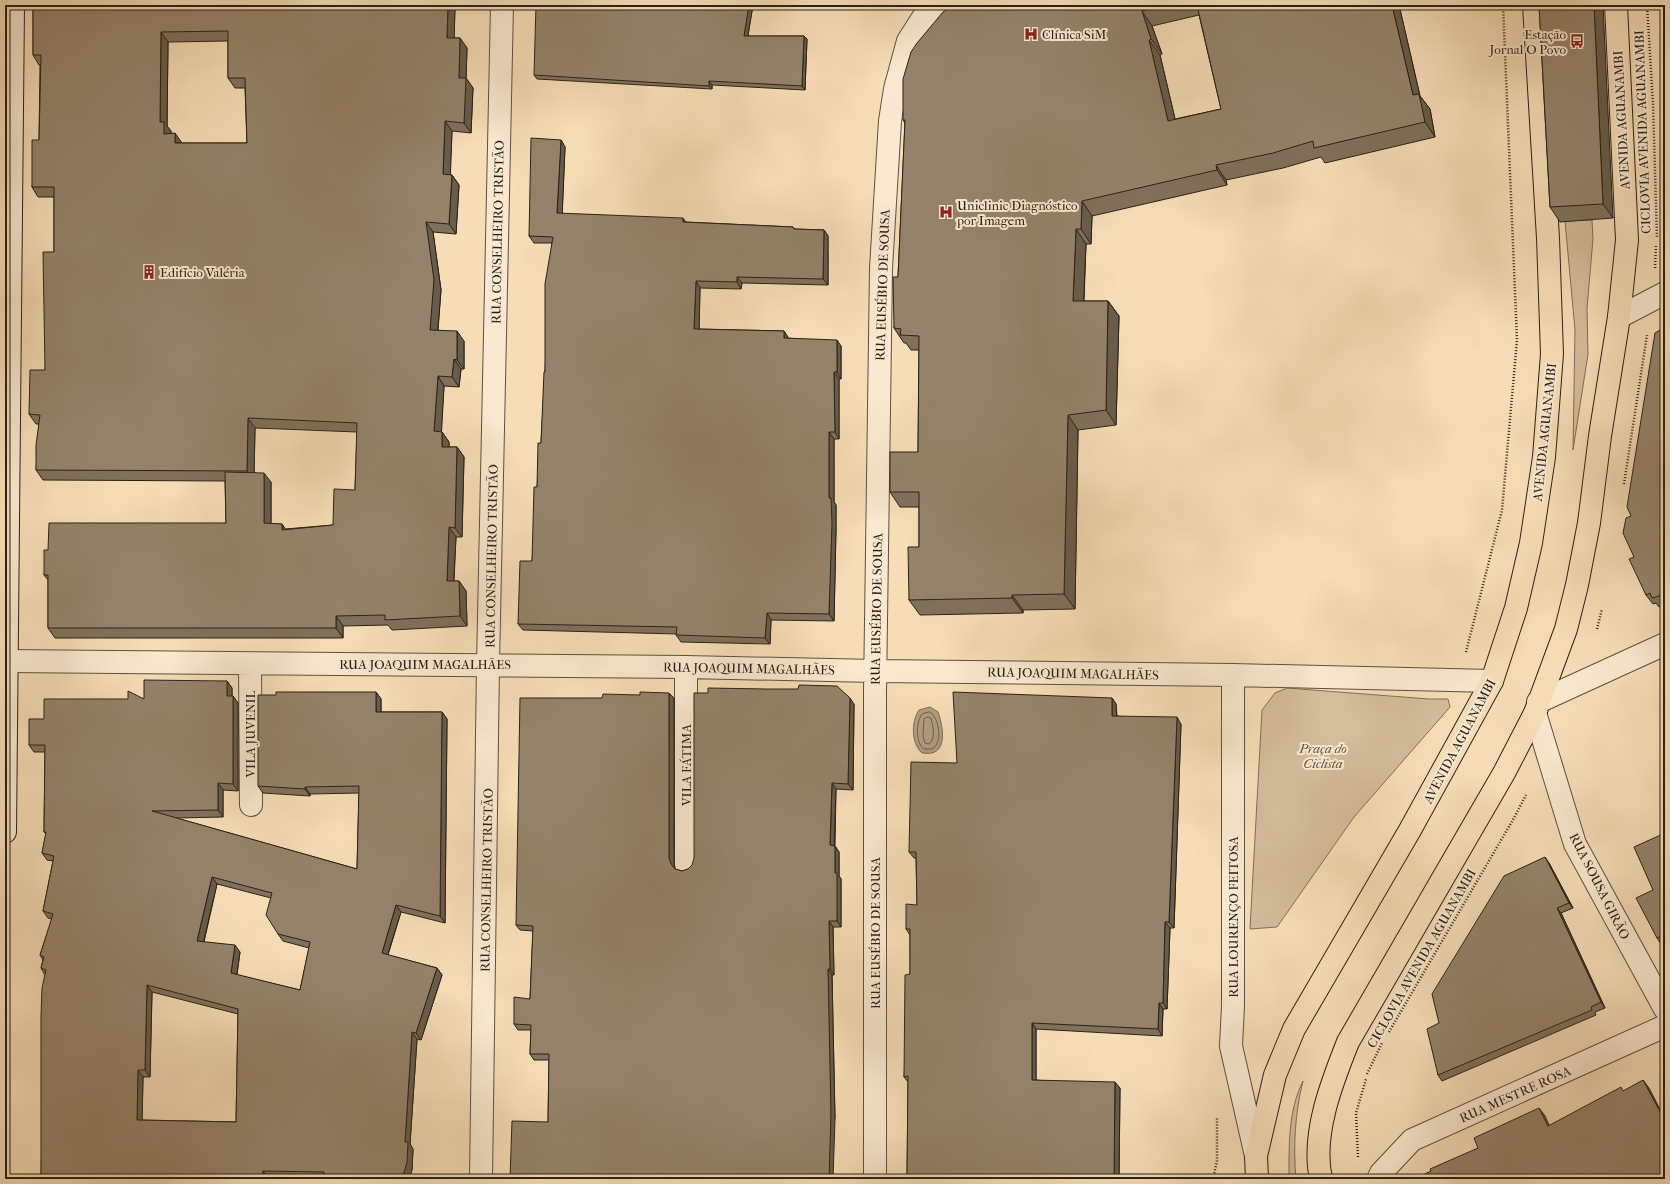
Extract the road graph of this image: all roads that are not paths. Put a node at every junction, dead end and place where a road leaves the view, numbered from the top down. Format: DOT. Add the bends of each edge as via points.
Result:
graph roads {
  1 [pos="13,5"];
  2 [pos="502,5"];
  3 [pos="931,5"];
  4 [pos="950,5"];
  5 [pos="1534,5"];
  6 [pos="1616,5"];
  7 [pos="908,41"];
  8 [pos="1665,294"];
  9 [pos="1619,317"];
  10 [pos="1665,644"];
  11 [pos="6,661"];
  12 [pos="250,664"];
  13 [pos="488,664"];
  14 [pos="686,667"];
  15 [pos="875,671"];
  16 [pos="1233,674"];
  17 [pos="1492,682"];
  18 [pos="1537,707"];
  19 [pos="250,805"];
  20 [pos="5,832"];
  21 [pos="686,864"];
  22 [pos="1665,1008"];
  23 [pos="1665,1026"];
  24 [pos="1256,1156"];
  25 [pos="482,1179"];
  26 [pos="875,1179"];
  27 [pos="1257,1179"];
  28 [pos="1321,1179"];
  29 [pos="1378,1179"];
  1 -- 11 [label="street"];
  2 -- 13 [label="street, RUA CONSELHEIRO TRISTÃO"];
  3 -- 7 [label="street, RUA EUSÉBIO DE SOUSA"];
  4 -- 7 [label="street"];
  5 -- 17 [label="main road, AVENIDA AGUANAMBI" via="1552,354 1544,457 1531,543 1516,608"];
  6 -- 9 [label="main road, AVENIDA AGUANAMBI" via="1627,240"];
  7 -- 15 [label="street, RUA EUSÉBIO DE SOUSA" via="895,88 890,121 882,268"];
  8 -- 9 [label="street"];
  9 -- 18 [label="main road, AVENIDA AGUANAMBI" via="1589,523 1577,585 1566,629"];
  10 -- 18 [label="street"];
  11 -- 12 [label="street, RUA JOAQUIM MAGALHÃES"];
  11 -- 20 [label="street"];
  12 -- 13 [label="street, RUA JOAQUIM MAGALHÃES"];
  12 -- 19 [label="street, VILA JUVENIL"];
  13 -- 14 [label="street, RUA JOAQUIM MAGALHÃES"];
  13 -- 25 [label="street, RUA CONSELHEIRO TRISTÃO"];
  14 -- 15 [label="street, RUA JOAQUIM MAGALHÃES"];
  14 -- 21 [label="street, VILA FÁTIMA"];
  15 -- 16 [label="street, RUA JOAQUIM MAGALHÃES"];
  15 -- 26 [label="street, RUA EUSÉBIO DE SOUSA"];
  16 -- 17 [label="street, RUA JOAQUIM MAGALHÃES"];
  16 -- 24 [label="street, RUA LOURENÇO FEITOSA" via="1231,1046"];
  17 -- 24 [label="main road, AVENIDA AGUANAMBI" via="1410,830 1294,1029 1275,1075"];
  18 -- 22 [label="street, RUA SOUSA GIRÃO" via="1576,844"];
  18 -- 28 [label="main road, AVENIDA AGUANAMBI" via="1504,773 1348,1042 1331,1084 1320,1131"];
  23 -- 29 [label="street, RUA MESTRE ROSA" via="1412,1140"];
  24 -- 27 [label="main road, AVENIDA AGUANAMBI"];
}
